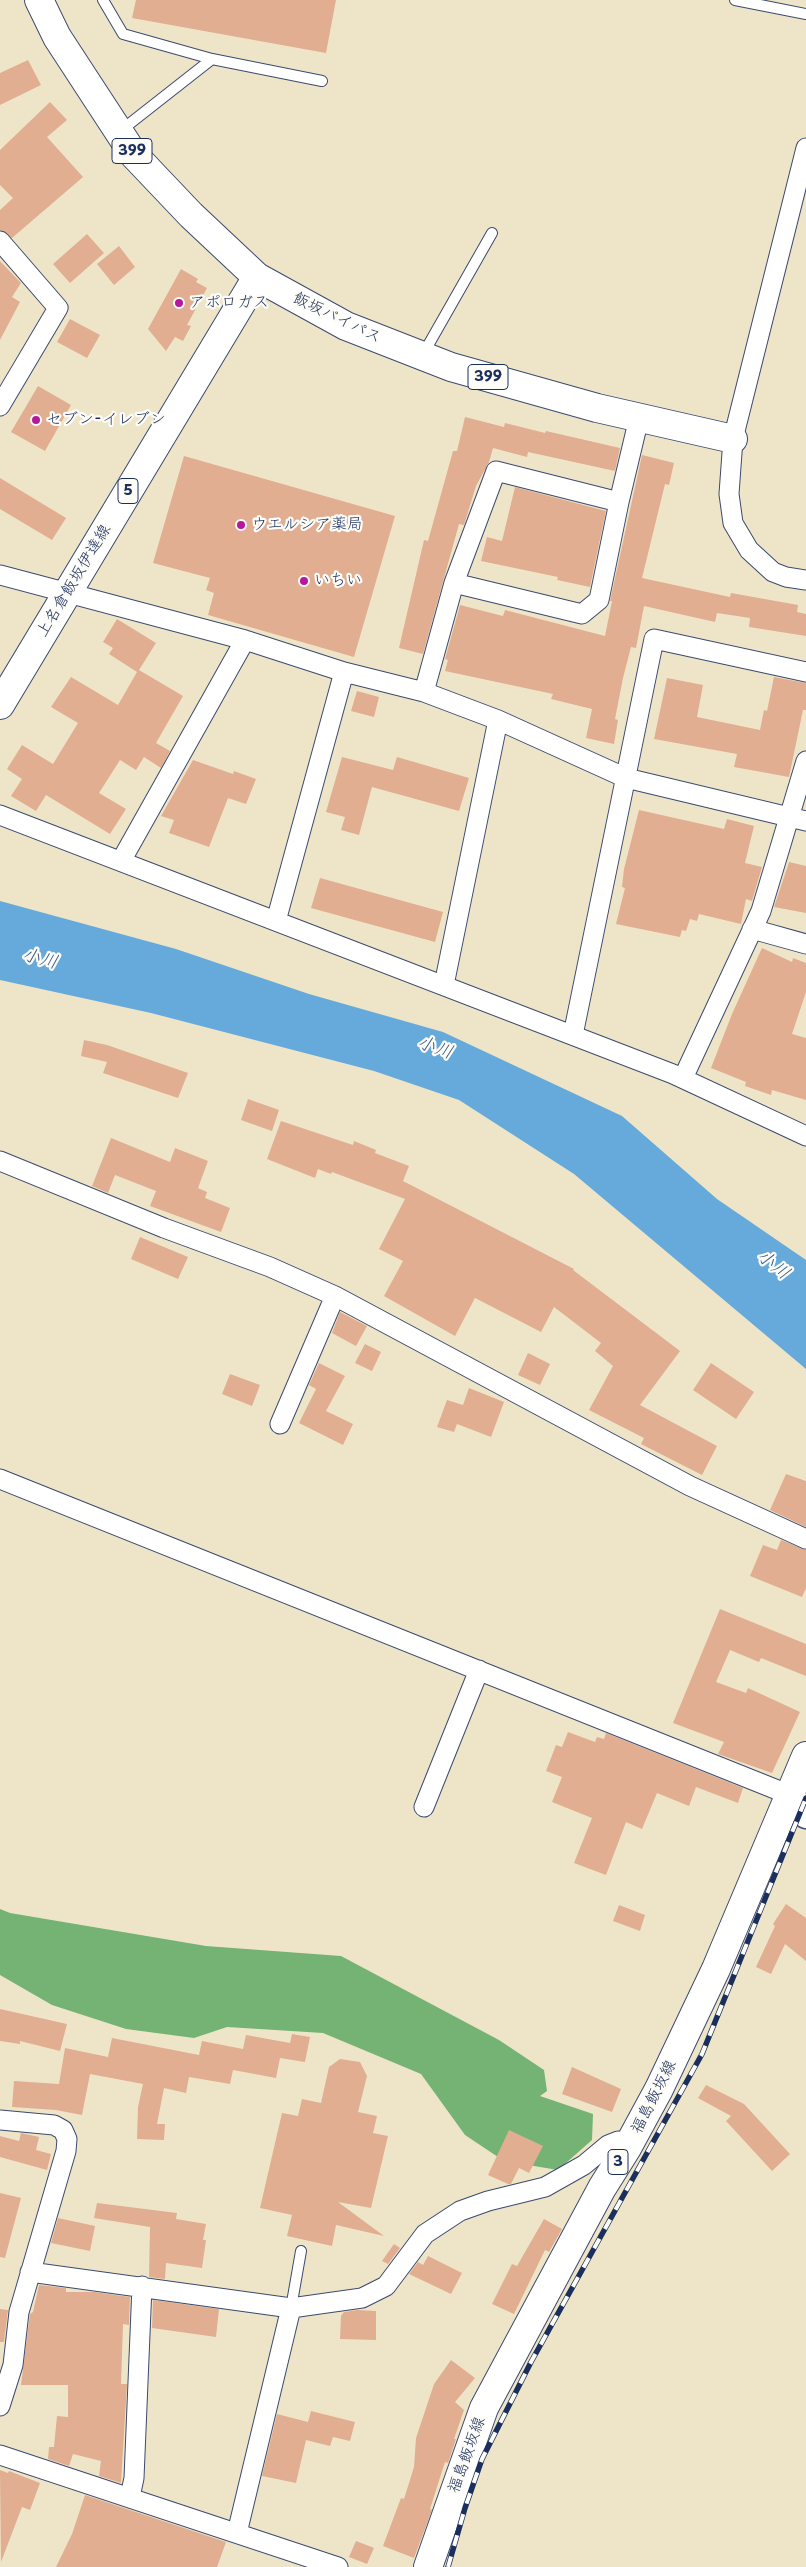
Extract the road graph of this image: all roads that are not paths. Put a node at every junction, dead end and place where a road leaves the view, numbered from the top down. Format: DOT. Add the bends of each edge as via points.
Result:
graph roads {
  1 [pos="39,0"];
  2 [pos="103,0"];
  3 [pos="735,0"];
  4 [pos="806,14"];
  5 [pos="212,59"];
  6 [pos="322,80"];
  7 [pos="118,132"];
  8 [pos="806,148"];
  9 [pos="798,211"];
  10 [pos="492,233"];
  11 [pos="0,241"];
  12 [pos="257,277"];
  13 [pos="422,356"];
  14 [pos="0,406"];
  15 [pos="639,418"];
  16 [pos="733,439"];
  17 [pos="619,502"];
  18 [pos="0,575"];
  19 [pos="806,580"];
  20 [pos="454,583"];
  21 [pos="67,593"];
  22 [pos="245,640"];
  23 [pos="344,672"];
  24 [pos="806,672"];
  25 [pos="424,692"];
  26 [pos="0,706"];
  27 [pos="498,720"];
  28 [pos="806,761"];
  29 [pos="626,778"];
  30 [pos="0,815"];
  31 [pos="797,820"];
  32 [pos="121,861"];
  33 [pos="276,921"];
  34 [pos="752,928"];
  35 [pos="806,944"];
  36 [pos="444,985"];
  37 [pos="573,1035"];
  38 [pos="684,1078"];
  39 [pos="806,1136"];
  40 [pos="0,1161"];
  41 [pos="335,1296"];
  42 [pos="280,1424"];
  43 [pos="0,1479"];
  44 [pos="806,1539"];
  45 [pos="479,1670"];
  46 [pos="806,1756"];
  47 [pos="798,1805"];
  48 [pos="424,1808"];
  49 [pos="0,2120"];
  50 [pos="628,2148"];
  51 [pos="301,2252"];
  52 [pos="30,2272"];
  53 [pos="142,2286"];
  54 [pos="291,2308"];
  55 [pos="0,2406"];
  56 [pos="0,2455"];
  57 [pos="130,2497"];
  58 [pos="236,2533"];
  59 [pos="338,2567"];
  60 [pos="428,2567"];
  1 -- 7 [label="main road, 飯坂バイパス / 399" via="57,37"];
  2 -- 5 [label="lane" via="123,34"];
  3 -- 4 [label="lane"];
  5 -- 6 [label="lane"];
  5 -- 7 [label="lane"];
  7 -- 12 [label="main road, 飯坂バイパス / 399" via="134,154 191,215"];
  8 -- 9 [label="street"];
  9 -- 16 [label="street"];
  10 -- 13 [label="lane"];
  11 -- 14 [label="street" via="58,308"];
  12 -- 13 [label="main road, 飯坂バイパス / 399" via="346,326"];
  12 -- 21 [label="main road, 上名倉飯坂伊達線 / 5"];
  13 -- 15 [label="main road, 飯坂バイパス / 399"];
  15 -- 16 [label="main road, 飯坂バイパス / 399"];
  15 -- 17 [label="street"];
  16 -- 19 [label="street" via="729,494 733,523 741,539 773,572"];
  17 -- 20 [label="street" via="496,471"];
  17 -- 20 [label="street" via="599,600 582,614"];
  18 -- 21 [label="street"];
  20 -- 25 [label="street"];
  21 -- 22 [label="street"];
  21 -- 26 [label="main road, 上名倉飯坂伊達線 / 5"];
  22 -- 23 [label="street"];
  22 -- 32 [label="street"];
  23 -- 25 [label="street"];
  23 -- 33 [label="street"];
  24 -- 29 [label="street" via="654,639"];
  25 -- 27 [label="street"];
  27 -- 29 [label="street"];
  27 -- 36 [label="street"];
  28 -- 31 [label="street"];
  29 -- 31 [label="street"];
  29 -- 37 [label="street"];
  30 -- 32 [label="street"];
  31 -- 34 [label="street"];
  32 -- 33 [label="street"];
  33 -- 36 [label="street"];
  34 -- 35 [label="street"];
  34 -- 38 [label="street"];
  36 -- 37 [label="street"];
  37 -- 38 [label="street"];
  38 -- 39 [label="street"];
  40 -- 41 [label="street" via="270,1267"];
  41 -- 42 [label="street"];
  41 -- 44 [label="street" via="690,1486"];
  43 -- 45 [label="street"];
  45 -- 47 [label="street"];
  45 -- 48 [label="street"];
  46 -- 47 [label="main road, 福島飯坂線 / 3"];
  47 -- 50 [label="main road, 福島飯坂線 / 3"];
  49 -- 52 [label="street" via="54,2125 63,2130 67,2139"];
  50 -- 54 [label="street" via="618,2141 545,2187 460,2211 426,2234 386,2286 362,2298"];
  50 -- 60 [label="main road, 福島飯坂線 / 3" via="602,2188 484,2408"];
  51 -- 54 [label="lane"];
  52 -- 53 [label="street"];
  52 -- 55 [label="street" via="19,2312 13,2366"];
  53 -- 54 [label="street"];
  53 -- 57 [label="street" via="134,2478"];
  54 -- 58 [label="street"];
  56 -- 57 [label="street"];
  57 -- 58 [label="street"];
  58 -- 59 [label="street"];
}
